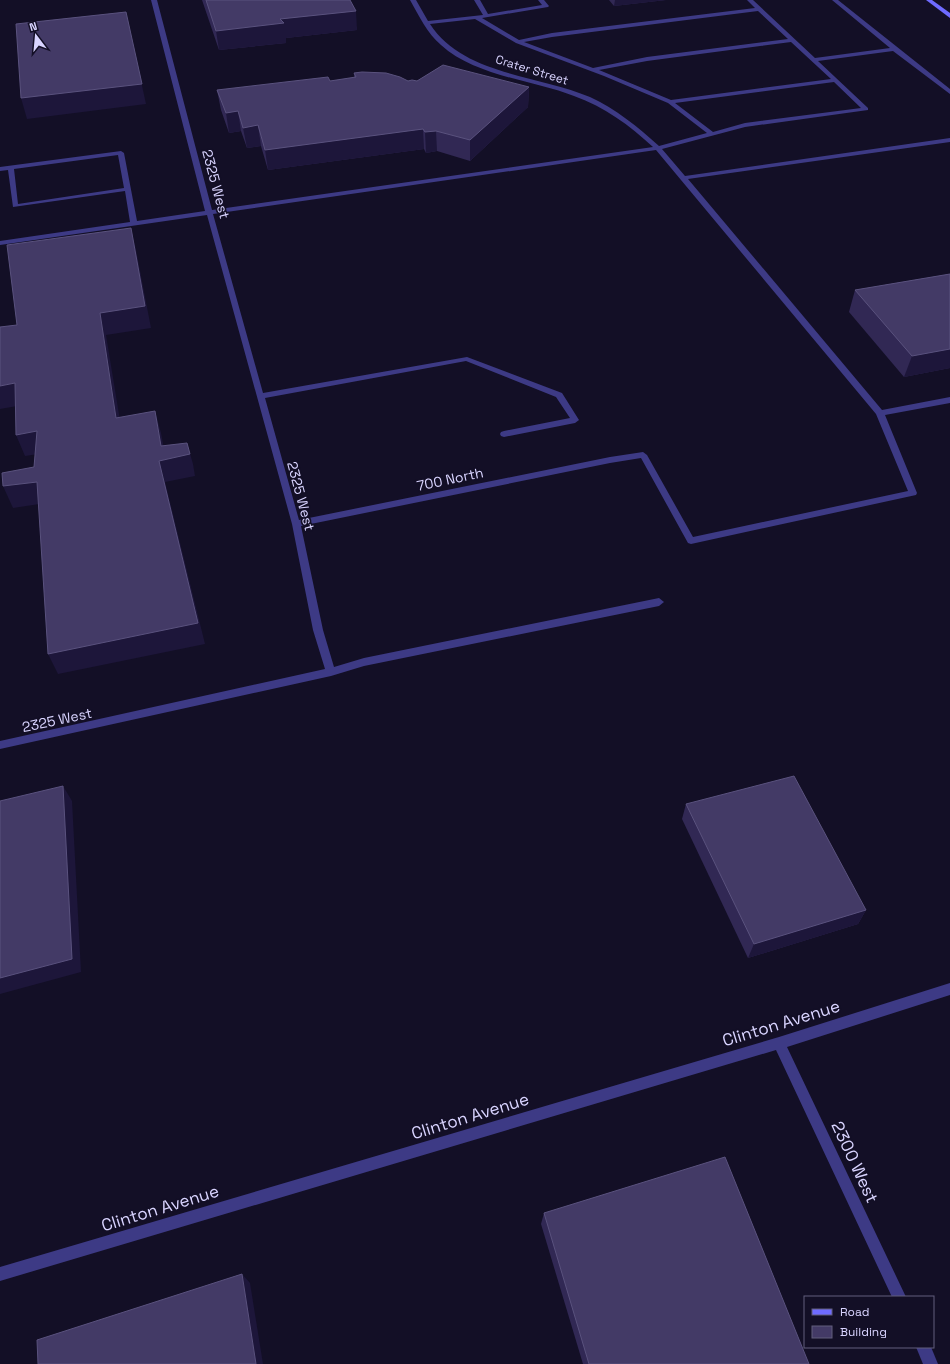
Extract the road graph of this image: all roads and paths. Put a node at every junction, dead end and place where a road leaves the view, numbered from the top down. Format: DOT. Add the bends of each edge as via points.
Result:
graph roads {
  1 [pos="154,0"];
  2 [pos="413,0"];
  3 [pos="476,0"];
  4 [pos="541,0"];
  5 [pos="750,0"];
  6 [pos="835,0"];
  7 [pos="929,0"];
  8 [pos="760,9"];
  9 [pos="486,16"];
  10 [pos="950,16"];
  11 [pos="476,17"];
  12 [pos="426,23"];
  13 [pos="792,40"];
  14 [pos="518,42"];
  15 [pos="894,49"];
  16 [pos="813,60"];
  17 [pos="594,70"];
  18 [pos="835,80"];
  19 [pos="950,92"];
  20 [pos="670,102"];
  21 [pos="712,134"];
  22 [pos="950,140"];
  23 [pos="658,148"];
  24 [pos="11,168"];
  25 [pos="0,169"];
  26 [pos="684,178"];
  27 [pos="128,189"];
  28 [pos="209,212"];
  29 [pos="134,223"];
  30 [pos="0,243"];
  31 [pos="261,396"];
  32 [pos="950,400"];
  33 [pos="880,413"];
  34 [pos="504,434"];
  35 [pos="296,524"];
  36 [pos="659,602"];
  37 [pos="331,672"];
  38 [pos="0,745"];
  39 [pos="950,989"];
  40 [pos="779,1043"];
  41 [pos="0,1274"];
  42 [pos="899,1296"];
  43 [pos="923,1348"];
  44 [pos="931,1364"];
  1 -- 28 [label="street, 2325 West"];
  2 -- 12 [label="street, Crater Street"];
  3 -- 9 [label="street"];
  4 -- 9 [label="street" via="546,6"];
  5 -- 8 [label="street"];
  6 -- 15 [label="street"];
  7 -- 10 [label="street"];
  8 -- 13 [label="street"];
  8 -- 14 [label="street" via="552,35"];
  9 -- 11 [label="street"];
  11 -- 12 [label="street"];
  11 -- 14 [label="street"];
  12 -- 23 [label="street, Crater Street" via="434,35 456,53 474,63 547,84 606,107"];
  13 -- 16 [label="street"];
  13 -- 17 [label="street" via="647,59"];
  14 -- 17 [label="street"];
  15 -- 16 [label="street"];
  15 -- 19 [label="street"];
  16 -- 18 [label="street"];
  17 -- 20 [label="street"];
  18 -- 20 [label="street"];
  18 -- 21 [label="street" via="866,109 745,125"];
  20 -- 21 [label="street"];
  21 -- 23 [label="street"];
  22 -- 26 [label="street"];
  23 -- 26 [label="street, Crater Street"];
  23 -- 28 [label="street"];
  24 -- 25 [label="street"];
  24 -- 27 [label="street" via="121,153"];
  24 -- 27 [label="street" via="15,206"];
  26 -- 33 [label="street, Crater Street"];
  27 -- 29 [label="street"];
  28 -- 29 [label="street"];
  28 -- 31 [label="street, 2325 West"];
  29 -- 30 [label="street"];
  31 -- 34 [label="street" via="467,359 560,395 576,420"];
  31 -- 35 [label="street, 2325 West"];
  32 -- 33 [label="street"];
  33 -- 35 [label="street, 700 North" via="913,493 691,541 643,454"];
  35 -- 37 [label="street, 2325 West" via="318,630"];
  36 -- 37 [label="street" via="364,662"];
  37 -- 38 [label="street, 2325 West"];
  39 -- 40 [label="street, Clinton Avenue"];
  40 -- 41 [label="street, Clinton Avenue"];
  40 -- 42 [label="street, 2300 West"];
  43 -- 44 [label="street"];
}
